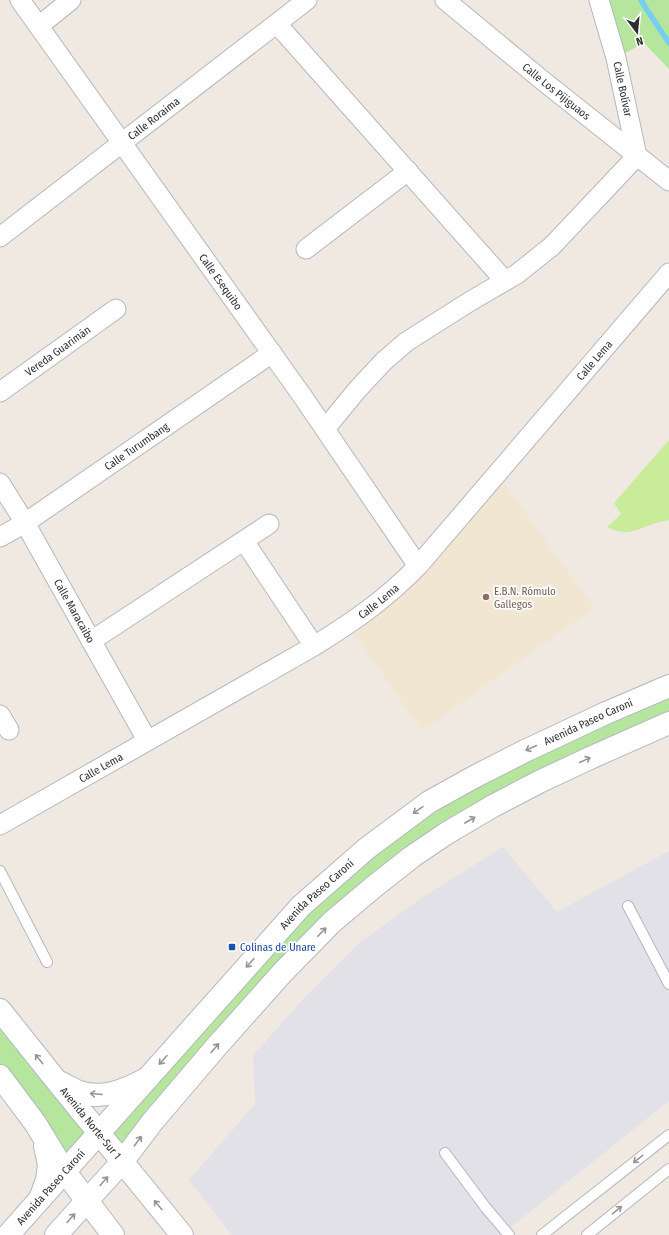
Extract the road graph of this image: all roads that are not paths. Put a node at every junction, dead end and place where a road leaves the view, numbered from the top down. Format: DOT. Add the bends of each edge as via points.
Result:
graph roads {
  1 [pos="20,0"];
  2 [pos="71,0"];
  3 [pos="307,0"];
  4 [pos="444,0"];
  5 [pos="600,0"];
  6 [pos="277,24"];
  7 [pos="39,26"];
  8 [pos="122,144"];
  9 [pos="637,156"];
  10 [pos="408,171"];
  11 [pos="669,181"];
  12 [pos="2,231"];
  13 [pos="306,249"];
  14 [pos="669,273"];
  15 [pos="505,281"];
  16 [pos="116,309"];
  17 [pos="272,353"];
  18 [pos="0,392"];
  19 [pos="325,429"];
  20 [pos="0,483"];
  21 [pos="25,523"];
  22 [pos="269,524"];
  23 [pos="0,537"];
  24 [pos="244,541"];
  25 [pos="418,566"];
  26 [pos="91,641"];
  27 [pos="314,646"];
  28 [pos="669,686"];
  29 [pos="669,723"];
  30 [pos="147,740"];
  31 [pos="0,825"];
  32 [pos="0,871"];
  33 [pos="628,906"];
  34 [pos="47,962"];
  35 [pos="669,984"];
  36 [pos="0,1010"];
  37 [pos="0,1076"];
  38 [pos="54,1079"];
  39 [pos="146,1080"];
  40 [pos="35,1123"];
  41 [pos="99,1133"];
  42 [pos="669,1135"];
  43 [pos="445,1153"];
  44 [pos="122,1162"];
  45 [pos="669,1169"];
  46 [pos="65,1172"];
  47 [pos="40,1199"];
  48 [pos="87,1200"];
  49 [pos="8,1235"];
  50 [pos="56,1235"];
  51 [pos="113,1235"];
  52 [pos="182,1235"];
  53 [pos="508,1235"];
  54 [pos="542,1235"];
  55 [pos="587,1235"];
  1 -- 7 [label="street, Calle Esequibo"];
  2 -- 7 [label="street"];
  3 -- 6 [label="street, Calle Roraima"];
  4 -- 9 [label="street, Calle Los Pijiguaos"];
  5 -- 9 [label="street, Calle Bolívar" via="616,58"];
  6 -- 8 [label="street, Calle Roraima"];
  6 -- 10 [label="street"];
  7 -- 8 [label="street, Calle Esequibo"];
  8 -- 12 [label="street, Calle Roraima"];
  8 -- 17 [label="street, Calle Esequibo"];
  9 -- 11 [label="street, Calle Los Pijiguaos"];
  9 -- 15 [label="street" via="552,246"];
  10 -- 13 [label="street"];
  10 -- 15 [label="street"];
  14 -- 25 [label="street, Calle Lema"];
  15 -- 19 [label="street" via="406,342 384,361"];
  16 -- 18 [label="street, Vereda Guarimán"];
  17 -- 19 [label="street, Calle Esequibo"];
  17 -- 21 [label="street, Calle Turumbang"];
  19 -- 25 [label="street, Calle Esequibo"];
  20 -- 21 [label="street, Calle Maracaibo"];
  21 -- 23 [label="street, Calle Turumbang"];
  21 -- 26 [label="street, Calle Maracaibo"];
  22 -- 24 [label="street"];
  24 -- 26 [label="street"];
  24 -- 27 [label="street"];
  25 -- 27 [label="street, Calle Lema" via="373,607"];
  26 -- 30 [label="street, Calle Maracaibo"];
  27 -- 30 [label="street, Calle Lema"];
  28 -- 39 [label="street, Avenida Paseo Caroní, one-way" via="518,754 429,802 399,823 340,870 301,906"];
  44 -- 29 [label="street, one-way" via="212,1051 283,972 332,922 376,885 447,832 493,806 539,782"];
  30 -- 31 [label="street, Calle Lema"];
  32 -- 34 [label="lane"];
  33 -- 35 [label="lane"];
  38 -- 36 [label="street, Avenida Norte-Sur 1, one-way"];
  37 -- 40 [label="street"];
  39 -- 38 [label="street, one-way" via="126,1090 101,1096 80,1092"];
  38 -- 41 [label="street, Avenida Norte-Sur 1"];
  39 -- 41 [label="street, Avenida Paseo Caroní"];
  40 -- 46 [label="street"];
  40 -- 47 [label="street" via="45,1144 49,1165"];
  41 -- 44 [label="street, Avenida Norte-Sur 1"];
  41 -- 46 [label="street, Avenida Paseo Caroní"];
  42 -- 54 [label="lane, one-way"];
  43 -- 53 [label="lane"];
  48 -- 44 [label="street, one-way"];
  52 -- 44 [label="street, Avenida Norte-Sur 1, one-way"];
  55 -- 45 [label="lane, one-way"];
  46 -- 47 [label="street, Avenida Paseo Caroní"];
  46 -- 48 [label="street"];
  47 -- 49 [label="street, Avenida Paseo Caroní"];
  50 -- 48 [label="street, one-way"];
  48 -- 51 [label="street"];
}
